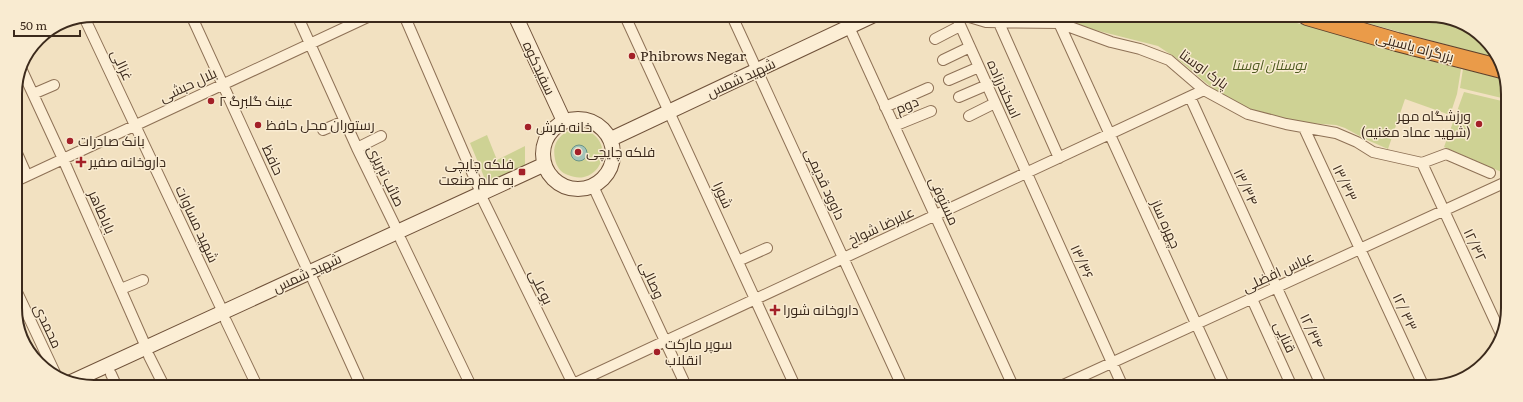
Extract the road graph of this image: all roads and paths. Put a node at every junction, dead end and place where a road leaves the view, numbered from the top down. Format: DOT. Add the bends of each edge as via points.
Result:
graph roads {
  1 [pos="86,22"];
  2 [pos="194,22"];
  3 [pos="300,22"];
  4 [pos="357,22"];
  5 [pos="407,22"];
  6 [pos="518,22"];
  7 [pos="628,22"];
  8 [pos="735,22"];
  9 [pos="859,22"];
  10 [pos="958,22"];
  11 [pos="986,22"];
  12 [pos="1328,22"];
  13 [pos="999,23"];
  14 [pos="1059,24"];
  15 [pos="960,26"];
  16 [pos="849,27"];
  17 [pos="935,39"];
  18 [pos="310,44"];
  19 [pos="970,47"];
  20 [pos="943,60"];
  21 [pos="979,67"];
  22 [pos="1496,67"];
  23 [pos="758,70"];
  24 [pos="24,75"];
  25 [pos="949,80"];
  26 [pos="223,84"];
  27 [pos="54,85"];
  28 [pos="987,85"];
  29 [pos="928,88"];
  30 [pos="1204,90"];
  31 [pos="33,94"];
  32 [pos="959,98"];
  33 [pos="1190,98"];
  34 [pos="995,103"];
  35 [pos="885,107"];
  36 [pos="931,111"];
  37 [pos="669,112"];
  38 [pos="969,116"];
  39 [pos="344,121"];
  40 [pos="564,121"];
  41 [pos="135,125"];
  42 [pos="894,126"];
  43 [pos="1304,128"];
  44 [pos="323,130"];
  45 [pos="1110,135"];
  46 [pos="381,136"];
  47 [pos="611,139"];
  48 [pos="357,148"];
  49 [pos="63,158"];
  50 [pos="1059,158"];
  51 [pos="1422,163"];
  52 [pos="22,165"];
  53 [pos="545,168"];
  54 [pos="1027,173"];
  55 [pos="1490,173"];
  56 [pos="27,176"];
  57 [pos="22,178"];
  58 [pos="1501,184"];
  59 [pos="593,186"];
  60 [pos="482,197"];
  61 [pos="1444,211"];
  62 [pos="935,216"];
  63 [pos="399,236"];
  64 [pos="767,248"];
  65 [pos="1360,249"];
  66 [pos="844,258"];
  67 [pos="738,261"];
  68 [pos="311,276"];
  69 [pos="143,280"];
  70 [pos="1277,288"];
  71 [pos="121,289"];
  72 [pos="755,299"];
  73 [pos="1252,299"];
  74 [pos="22,303"];
  75 [pos="225,316"];
  76 [pos="1196,324"];
  77 [pos="1498,328"];
  78 [pos="665,341"];
  79 [pos="148,351"];
  80 [pos="1112,363"];
  81 [pos="52,366"];
  82 [pos="80,379"];
  83 [pos="113,380"];
  84 [pos="161,380"];
  85 [pos="254,380"];
  86 [pos="358,380"];
  87 [pos="468,380"];
  88 [pos="570,380"];
  89 [pos="583,380"];
  90 [pos="683,380"];
  91 [pos="793,380"];
  92 [pos="899,380"];
  93 [pos="1010,380"];
  94 [pos="1074,380"];
  95 [pos="1120,380"];
  96 [pos="1221,380"];
  97 [pos="1289,380"];
  98 [pos="1319,380"];
  99 [pos="1421,380"];
  1 -- 41 [label="street, غزالی"];
  2 -- 26 [label="street, حافظ"];
  3 -- 18 [label="street, صائب تبریزی"];
  4 -- 18 [label="street, بلال حبشی"];
  5 -- 60 [label="street, بوعلی"];
  6 -- 40 [label="main road, سفیدکوه"];
  7 -- 37 [label="street, شورا"];
  8 -- 23 [label="street, داوود قدیمی"];
  9 -- 16 [label="main road, شهید شمس"];
  10 -- 15 [label="street, اسکندرزاده"];
  11 -- 13 [label="street, پارک اوستا"];
  12 -- 22 [label="highway, بزرگراه یاسینی"];
  13 -- 14 [label="street, پارک اوستا"];
  13 -- 50 [label="street"];
  14 -- 30 [label="street, پارک اوستا" via="1169,60"];
  14 -- 45 [label="street, چهره ساز"];
  15 -- 17 [label="street"];
  15 -- 19 [label="street, اسکندرزاده"];
  16 -- 23 [label="main road, شهید شمس"];
  16 -- 35 [label="street, مستوفی"];
  18 -- 26 [label="street, بلال حبشی"];
  18 -- 39 [label="street, صائب تبریزی"];
  19 -- 20 [label="street"];
  19 -- 21 [label="street, اسکندرزاده"];
  21 -- 25 [label="street"];
  21 -- 28 [label="street, اسکندرزاده"];
  23 -- 37 [label="main road, شهید شمس"];
  23 -- 66 [label="street, داوود قدیمی"];
  24 -- 31 [label="street, باباطاهر"];
  26 -- 41 [label="street, بلال حبشی"];
  26 -- 68 [label="street, حافظ"];
  27 -- 31 [label="street"];
  28 -- 32 [label="street"];
  28 -- 34 [label="street, اسکندرزاده"];
  29 -- 35 [label="street"];
  30 -- 33 [label="street, علیرضا شواخ"];
  30 -- 43 [label="street, پارک اوستا" via="1248,114"];
  31 -- 49 [label="street, باباطاهر"];
  33 -- 45 [label="street, علیرضا شواخ"];
  33 -- 70 [label="street, ۱۳/۳۴"];
  34 -- 38 [label="street"];
  34 -- 54 [label="street, اسکندرزاده"];
  35 -- 42 [label="street, مستوفی"];
  36 -- 42 [label="street, دوم"];
  37 -- 47 [label="main road, شهید شمس"];
  37 -- 67 [label="street, شورا"];
  39 -- 44 [label="street"];
  39 -- 48 [label="street, صائب تبریزی"];
  40 -- 47 [label="main road" via="586,119 605,130"];
  40 -- 53 [label="main road" via="554,127 548,136 544,146"];
  41 -- 49 [label="street, بلال حبشی"];
  41 -- 75 [label="street, شهید مساوات"];
  42 -- 62 [label="street, مستوفی"];
  43 -- 51 [label="street, پارک اوستا" via="1336,133 1373,152"];
  43 -- 65 [label="street, ۱۳/۳۳"];
  45 -- 50 [label="street, علیرضا شواخ"];
  45 -- 76 [label="street, چهره ساز"];
  46 -- 48 [label="street"];
  47 -- 59 [label="main road" via="613,161 602,180"];
  48 -- 63 [label="street, صائب تبریزی"];
  49 -- 56 [label="street, بلال حبشی"];
  49 -- 71 [label="street, باباطاهر"];
  50 -- 54 [label="street, علیرضا شواخ"];
  51 -- 55 [label="street" via="1446,154"];
  51 -- 61 [label="street, ۱۲/۳۲"];
  52 -- 56 [label="street"];
  53 -- 59 [label="main road" via="561,184 571,188"];
  53 -- 60 [label="main road, شهید شمس"];
  54 -- 62 [label="street, علیرضا شواخ"];
  54 -- 80 [label="street, ۱۳/۳۶"];
  56 -- 57 [label="street, بلال حبشی"];
  58 -- 61 [label="street, عباس افضلی"];
  59 -- 78 [label="street, وصالی"];
  60 -- 63 [label="main road, شهید شمس"];
  60 -- 88 [label="street, بوعلی"];
  61 -- 65 [label="street, عباس افضلی"];
  61 -- 77 [label="street, ۱۲/۳۲"];
  62 -- 66 [label="street, علیرضا شواخ"];
  62 -- 93 [label="street, مستوفی"];
  63 -- 68 [label="main road, شهید شمس"];
  63 -- 87 [label="street, صائب تبریزی"];
  64 -- 67 [label="street"];
  65 -- 70 [label="street, عباس افضلی"];
  65 -- 99 [label="street, ۱۲/ ۳۳"];
  66 -- 72 [label="street, علیرضا شواخ"];
  66 -- 92 [label="street, داوود قدیمی"];
  67 -- 72 [label="street, شورا"];
  68 -- 75 [label="main road, شهید شمس"];
  68 -- 86 [label="street, حافظ"];
  69 -- 71 [label="street"];
  70 -- 73 [label="street, عباس افضلی"];
  70 -- 98 [label="street, ۱۲/۳۴"];
  71 -- 79 [label="street, باباطاهر"];
  72 -- 78 [label="street, علیرضا شواخ"];
  72 -- 91 [label="street, شورا"];
  73 -- 76 [label="street, عباس افضلی"];
  73 -- 97 [label="street, قنایی"];
  74 -- 81 [label="street, محمدی"];
  75 -- 79 [label="main road, شهید شمس"];
  75 -- 85 [label="street"];
  76 -- 80 [label="street, عباس افضلی"];
  76 -- 96 [label="street, چهره ساز"];
  78 -- 89 [label="street, علیرضا شواخ"];
  78 -- 90 [label="street, وصالی"];
  79 -- 82 [label="main road, شهید شمس"];
  79 -- 83 [label="main road, شهید شمس"];
  79 -- 84 [label="street, باباطاهر"];
  80 -- 94 [label="street, عباس افضلی"];
  80 -- 95 [label="street, ۱۳/۳۶"];
}
